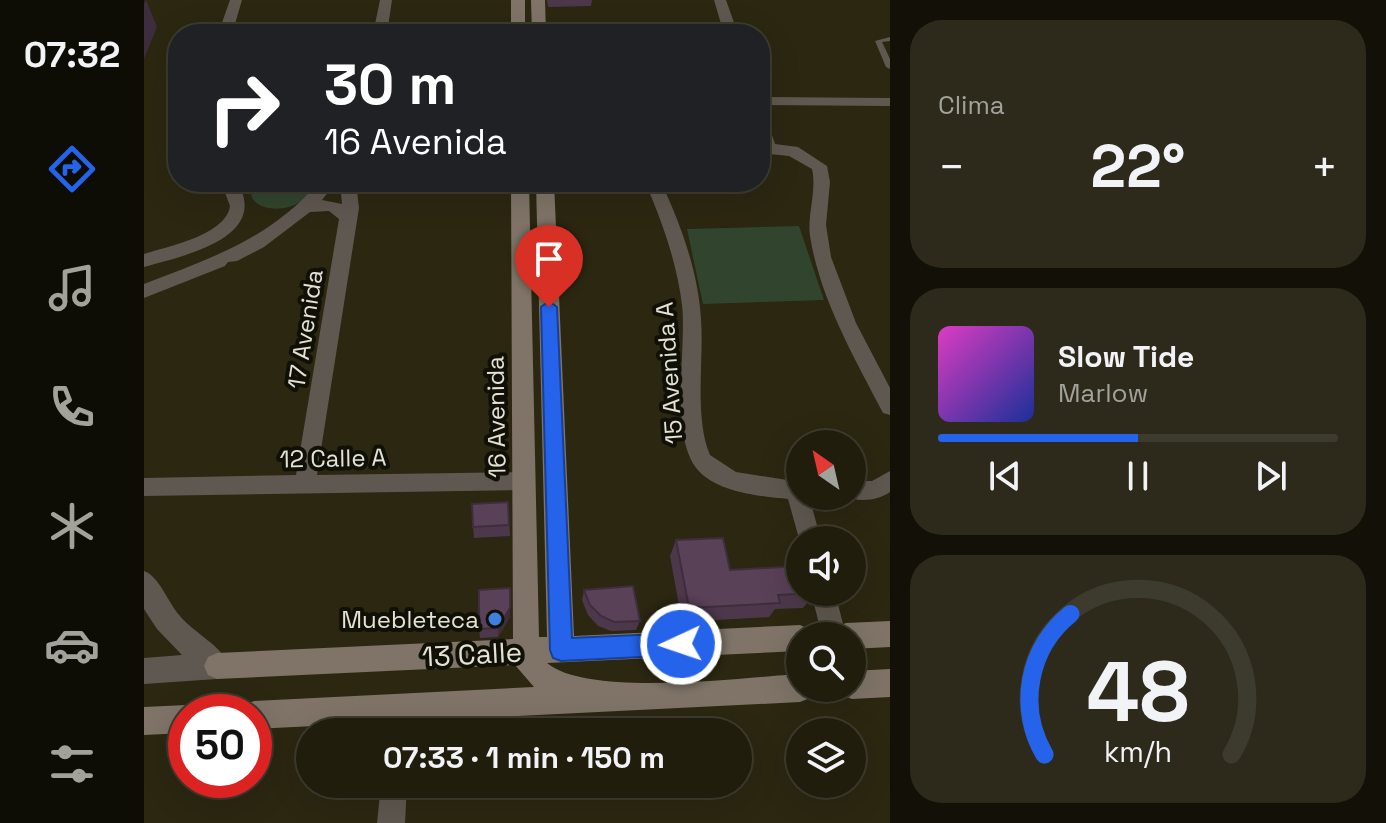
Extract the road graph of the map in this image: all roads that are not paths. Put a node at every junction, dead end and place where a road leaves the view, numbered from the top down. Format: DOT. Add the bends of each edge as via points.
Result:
graph roads {
  1 [pos="236,0"];
  2 [pos="386,0"];
  3 [pos="518,0"];
  4 [pos="538,0"];
  5 [pos="720,0"];
  6 [pos="228,24"];
  7 [pos="382,24"];
  8 [pos="518,24"];
  9 [pos="539,24"];
  10 [pos="728,24"];
  11 [pos="890,39"];
  12 [pos="890,67"];
  13 [pos="770,101"];
  14 [pos="890,102"];
  15 [pos="770,149"];
  16 [pos="238,192"];
  17 [pos="320,192"];
  18 [pos="349,192"];
  19 [pos="520,192"];
  20 [pos="545,192"];
  21 [pos="657,192"];
  22 [pos="308,207"];
  23 [pos="349,221"];
  24 [pos="144,261"];
  25 [pos="144,291"];
  26 [pos="890,407"];
  27 [pos="890,480"];
  28 [pos="523,481"];
  29 [pos="305,484"];
  30 [pos="144,487"];
  31 [pos="786,489"];
  32 [pos="866,490"];
  33 [pos="144,583"];
  34 [pos="890,634"];
  35 [pos="866,635"];
  36 [pos="786,639"];
  37 [pos="561,650"];
  38 [pos="525,651"];
  39 [pos="217,666"];
  40 [pos="144,671"];
  41 [pos="890,683"];
  42 [pos="866,684"];
  43 [pos="786,689"];
  44 [pos="623,697"];
  45 [pos="272,716"];
  46 [pos="342,718"];
  47 [pos="419,718"];
  48 [pos="168,720"];
  49 [pos="144,721"];
  50 [pos="393,798"];
  51 [pos="391,823"];
  1 -- 6 [label="street"];
  2 -- 7 [label="street"];
  3 -- 8 [label="main road"];
  4 -- 9 [label="main road"];
  5 -- 10 [label="street"];
  11 -- 12 [label="lane" via="878,41"];
  13 -- 14 [label="street"];
  15 -- 26 [label="street" via="816,161 821,172 818,235 829,274 850,331"];
  16 -- 24 [label="street" via="239,212 232,223 208,238"];
  17 -- 22 [label="street"];
  18 -- 23 [label="street, 17 Avenida"];
  19 -- 28 [label="main road, 16 Avenida"];
  20 -- 37 [label="main road"];
  21 -- 31 [label="street, 15 Avenida A" via="684,269 693,331 692,435 701,459 726,478"];
  22 -- 23 [label="street" via="330,205"];
  22 -- 25 [label="street" via="225,260"];
  23 -- 29 [label="street, 17 Avenida"];
  27 -- 32 [label="street"];
  28 -- 29 [label="street, 12 Calle A"];
  28 -- 38 [label="main road, 16 Avenida"];
  29 -- 30 [label="street, 12 Calle A"];
  33 -- 39 [label="street" via="156,610 178,637"];
  34 -- 35 [label="main road"];
  36 -- 37 [label="main road, 13 Calle"];
  37 -- 38 [label="main road, 13 Calle"];
  38 -- 39 [label="main road, 13 Calle"];
  38 -- 44 [label="main road" via="533,674 548,682"];
  39 -- 40 [label="street, 13 Calle"];
  41 -- 42 [label="main road"];
  43 -- 44 [label="main road, 13 Calle"];
  44 -- 47 [label="main road, 13 Calle"];
  45 -- 46 [label="main road, 13 Calle"];
  48 -- 49 [label="main road"];
  50 -- 51 [label="street"];
}
